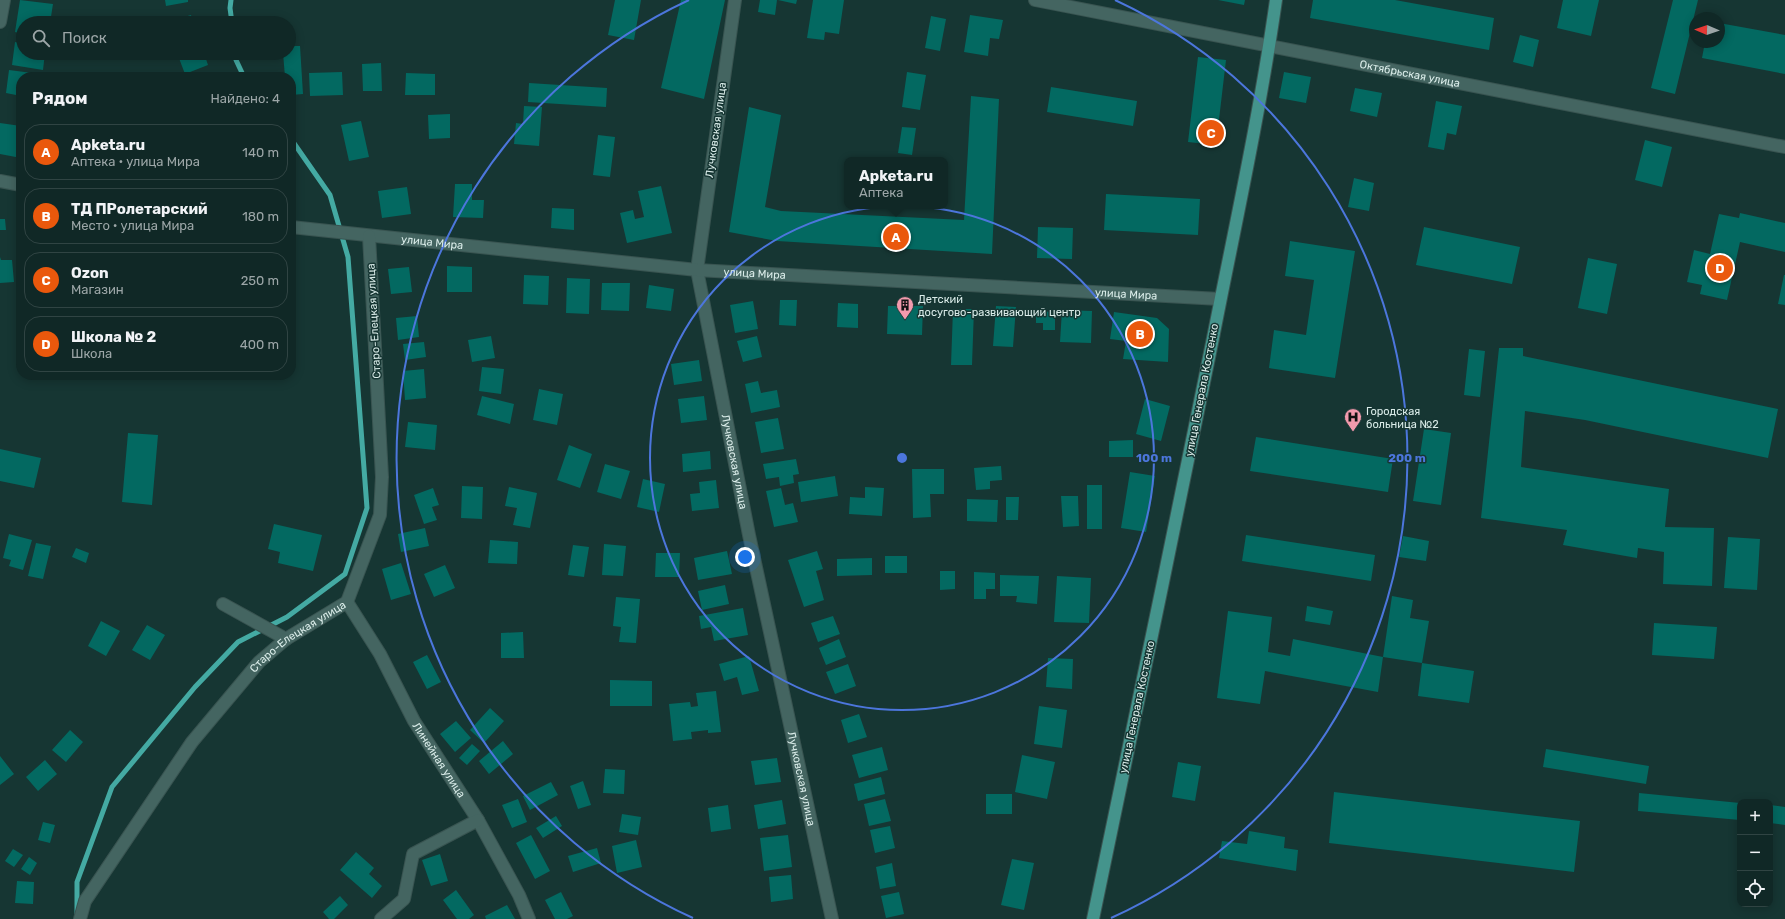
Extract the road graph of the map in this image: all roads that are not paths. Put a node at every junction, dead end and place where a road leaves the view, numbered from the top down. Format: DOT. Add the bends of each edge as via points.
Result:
graph roads {
  1 [pos="4,0"];
  2 [pos="735,0"];
  3 [pos="1035,0"];
  4 [pos="1276,0"];
  5 [pos="0,22"];
  6 [pos="1269,46"];
  7 [pos="1785,147"];
  8 [pos="0,181"];
  9 [pos="16,184"];
  10 [pos="296,228"];
  11 [pos="369,236"];
  12 [pos="697,270"];
  13 [pos="1220,299"];
  14 [pos="347,602"];
  15 [pos="223,604"];
  16 [pos="286,639"];
  17 [pos="478,820"];
  18 [pos="80,919"];
  19 [pos="381,919"];
  20 [pos="528,919"];
  21 [pos="832,919"];
  22 [pos="1093,919"];
  1 -- 5 [label="street"];
  2 -- 12 [label="street, Лучковская улица"];
  3 -- 6 [label="street, Октябрьская улица"];
  4 -- 6 [label="main road, улица Генерала Костенко"];
  6 -- 7 [label="street, Октябрьская улица"];
  6 -- 13 [label="main road, улица Генерала Костенко"];
  8 -- 9 [label="street"];
  10 -- 11 [label="street, улица Мира"];
  11 -- 12 [label="street, улица Мира"];
  11 -- 14 [label="street, Старо-Елецкая улица" via="382,485 380,515"];
  12 -- 13 [label="street, улица Мира"];
  12 -- 21 [label="street, Лучковская улица" via="749,535"];
  13 -- 22 [label="main road, улица Генерала Костенко" via="1168,563"];
  14 -- 16 [label="street, Старо-Елецкая улица"];
  14 -- 17 [label="street, Линейная улица" via="380,654 414,721"];
  15 -- 16 [label="street"];
  16 -- 18 [label="street, Старо-Елецкая улица" via="258,662 192,742 85,901"];
  17 -- 19 [label="street" via="413,854 404,899"];
  17 -- 20 [label="street, Линейная улица" via="519,895"];
}
